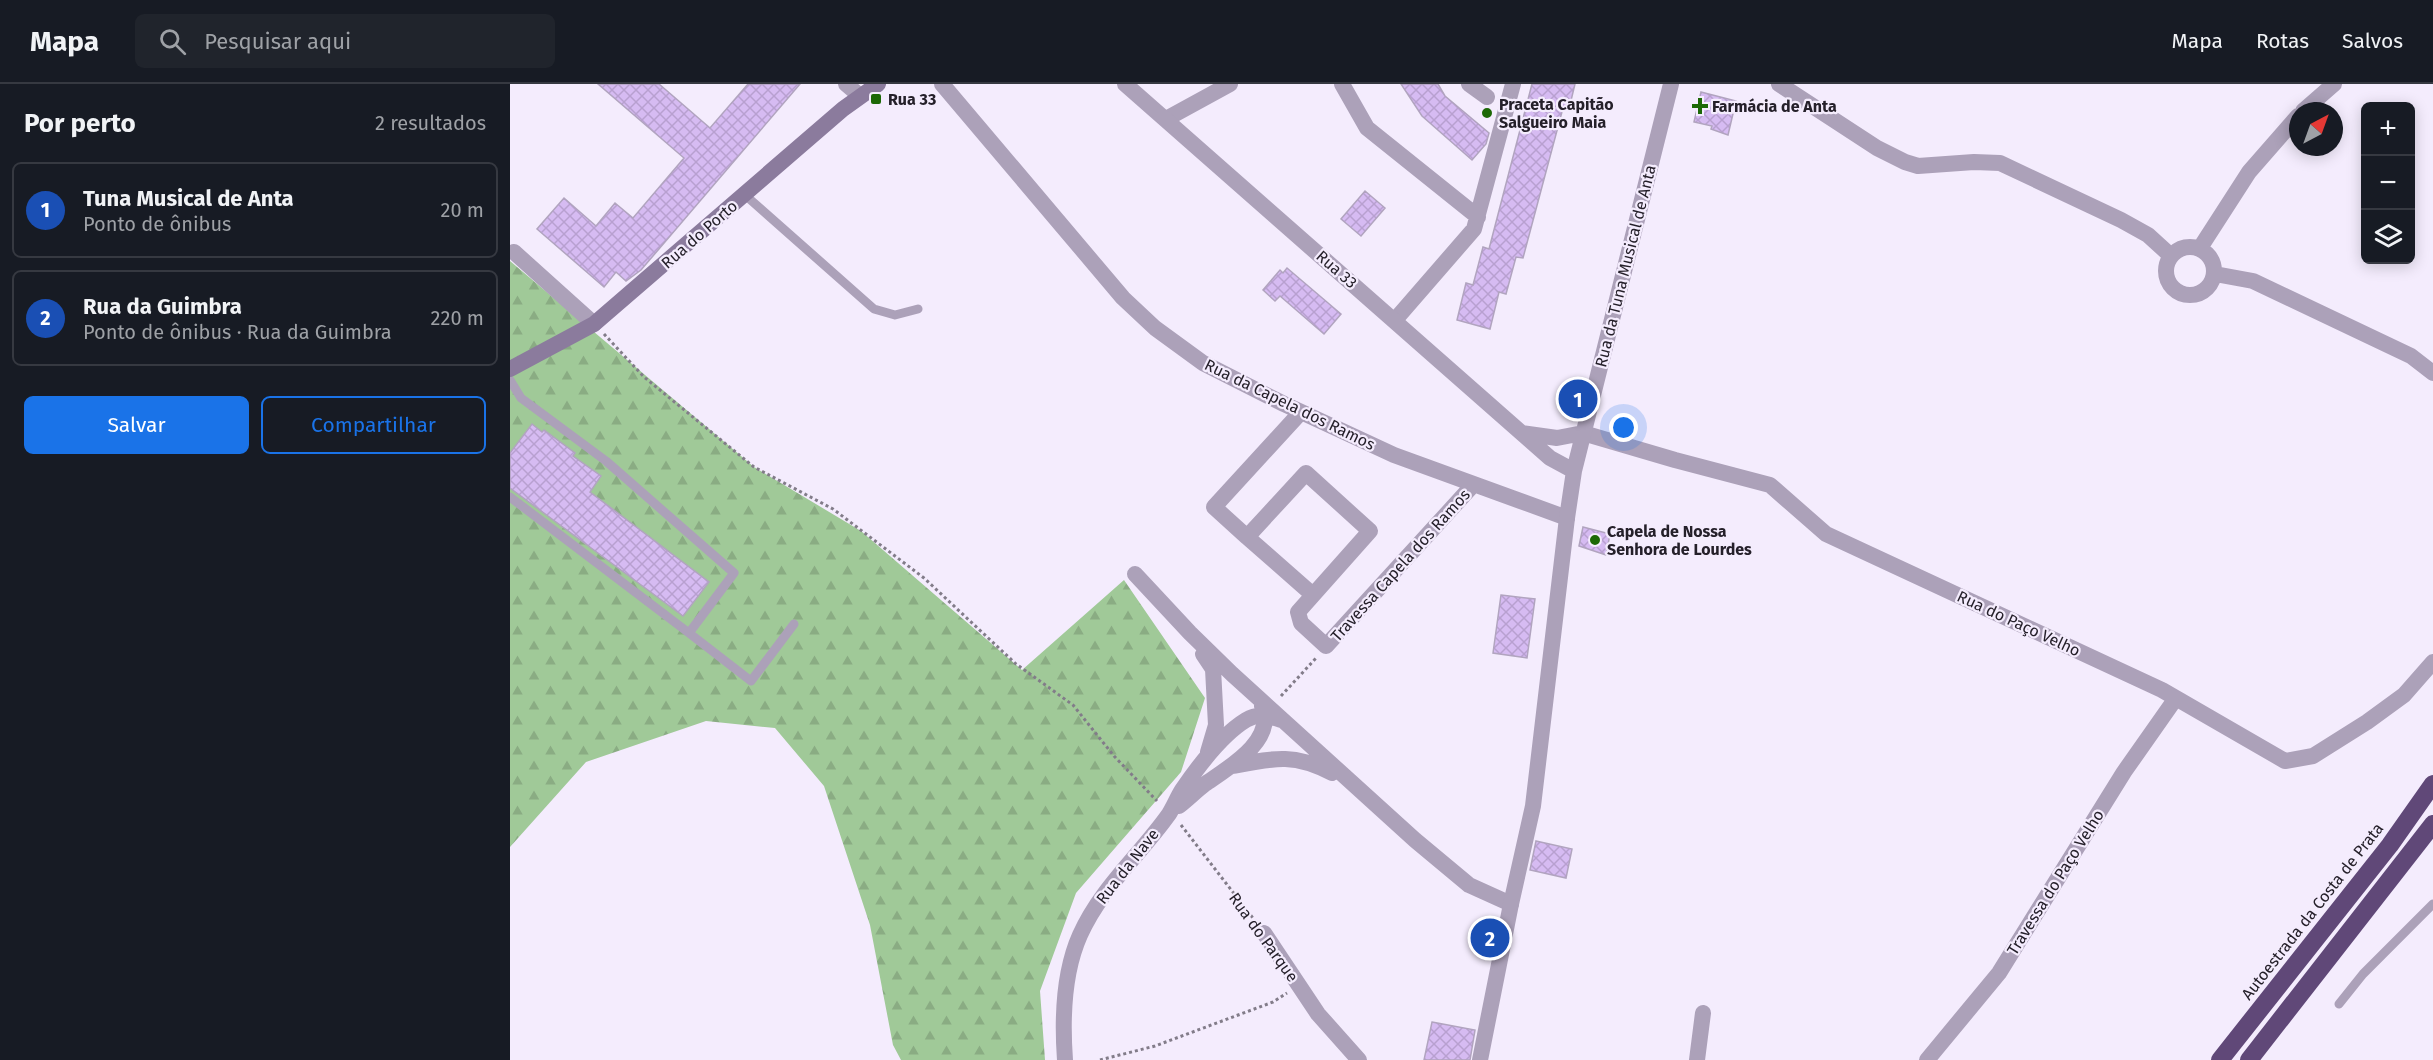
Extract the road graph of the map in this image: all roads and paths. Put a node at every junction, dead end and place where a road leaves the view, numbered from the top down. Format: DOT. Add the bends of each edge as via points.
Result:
graph roads {
  1 [pos="846,84"];
  2 [pos="878,84"];
  3 [pos="942,84"];
  4 [pos="1125,84"];
  5 [pos="1230,84"];
  6 [pos="1342,84"];
  7 [pos="1468,84"];
  8 [pos="1514,84"];
  9 [pos="1671,84"];
  10 [pos="1779,84"];
  11 [pos="2329,87"];
  12 [pos="860,96"];
  13 [pos="1487,97"];
  14 [pos="2313,102"];
  15 [pos="1166,119"];
  16 [pos="2289,126"];
  17 [pos="745,195"];
  18 [pos="1478,217"];
  19 [pos="2200,248"];
  20 [pos="514,252"];
  21 [pos="2171,256"];
  22 [pos="2215,274"];
  23 [pos="918,309"];
  24 [pos="1395,320"];
  25 [pos="594,324"];
  26 [pos="510,369"];
  27 [pos="2433,373"];
  28 [pos="510,380"];
  29 [pos="1301,412"];
  30 [pos="1521,432"];
  31 [pos="1583,433"];
  32 [pos="1574,471"];
  33 [pos="1473,485"];
  34 [pos="510,497"];
  35 [pos="1567,518"];
  36 [pos="1247,537"];
  37 [pos="1135,574"];
  38 [pos="1313,595"];
  39 [pos="794,624"];
  40 [pos="689,633"];
  41 [pos="1190,633"];
  42 [pos="1326,646"];
  43 [pos="2433,662"];
  44 [pos="2176,698"];
  45 [pos="1265,707"];
  46 [pos="1233,766"];
  47 [pos="1199,769"];
  48 [pos="1354,784"];
  49 [pos="2433,784"];
  50 [pos="1169,814"];
  51 [pos="2433,824"];
  52 [pos="1510,904"];
  53 [pos="2433,904"];
  54 [pos="1264,933"];
  55 [pos="1299,986"];
  56 [pos="2339,1004"];
  57 [pos="1703,1013"];
  58 [pos="1065,1060"];
  59 [pos="1100,1060"];
  60 [pos="1359,1060"];
  61 [pos="1480,1060"];
  62 [pos="1697,1060"];
  63 [pos="1927,1060"];
  64 [pos="2220,1060"];
  65 [pos="2249,1060"];
  1 -- 12 [label="street"];
  2 -- 12 [label="main road, Rua do Porto"];
  3 -- 29 [label="street, Rua da Capela dos Ramos" via="1123,298 1147,320 1203,363"];
  4 -- 15 [label="street, Rua 33"];
  5 -- 15 [label="street"];
  6 -- 18 [label="street" via="1367,128"];
  7 -- 13 [label="street"];
  8 -- 18 [label="street"];
  9 -- 31 [label="street, Rua da Tuna Musical de Anta"];
  10 -- 21 [label="street" via="1890,156 1918,166 2000,163 2121,220 2148,235"];
  11 -- 14 [label="street"];
  12 -- 17 [label="main road, Rua do Porto"];
  15 -- 24 [label="street, Rua 33"];
  16 -- 19 [label="street" via="2249,172"];
  17 -- 23 [label="lane" via="874,309 895,315"];
  17 -- 25 [label="main road, Rua do Porto"];
  18 -- 24 [label="street" via="1474,229"];
  19 -- 21 [label="street" via="2184,247"];
  19 -- 22 [label="street" via="2211,258"];
  20 -- 25 [label="street"];
  21 -- 22 [label="street" via="2166,272 2178,292 2201,292 2208,288"];
  22 -- 27 [label="street" via="2253,281 2411,356"];
  24 -- 30 [label="street, Rua 33"];
  25 -- 26 [label="main road, Rua do Porto"];
  25 -- 50 [label="path, Rua do Parque" via="644,377 754,467 833,510 924,578 1016,664 1073,705"];
  28 -- 40 [label="lane" via="521,398 606,461 734,573"];
  29 -- 33 [label="street, Rua da Capela dos Ramos" via="1394,455"];
  29 -- 36 [label="street" via="1215,507"];
  30 -- 31 [label="street" via="1557,438"];
  30 -- 32 [label="street, Rua 33" via="1550,458"];
  31 -- 32 [label="street, Rua da Tuna Musical de Anta"];
  31 -- 44 [label="street, Rua do Paço Velho" via="1770,485 1827,534"];
  32 -- 35 [label="street, Rua da Tuna Musical de Anta"];
  33 -- 35 [label="street, Rua da Capela dos Ramos"];
  33 -- 42 [label="street, Travessa Capela dos Ramos"];
  34 -- 40 [label="lane"];
  35 -- 52 [label="street, Rua da Tuna Musical de Anta" via="1533,806"];
  36 -- 38 [label="street"];
  36 -- 38 [label="street" via="1306,473 1370,531"];
  37 -- 41 [label="street, Rua da Nave"];
  38 -- 42 [label="street" via="1298,612 1301,623"];
  39 -- 40 [label="lane" via="751,681"];
  41 -- 45 [label="street, Rua da Nave"];
  41 -- 47 [label="street, Rua da Nave" via="1213,669 1216,725"];
  42 -- 45 [label="path"];
  43 -- 44 [label="street, Rua do Paço Velho" via="2404,695 2367,722 2313,756 2285,761"];
  44 -- 63 [label="street, Travessa do Paço Velho" via="2124,772 1999,973"];
  45 -- 46 [label="street, Rua da Nave" via="1266,722 1258,738"];
  45 -- 47 [label="street, Rua da Nave" via="1225,738"];
  45 -- 48 [label="street, Rua da Nave"];
  46 -- 48 [label="street, Rua da Nave" via="1276,757 1314,764"];
  46 -- 50 [label="street, Rua da Nave"];
  47 -- 50 [label="street, Rua da Nave"];
  48 -- 52 [label="street, Rua da Nave" via="1469,885"];
  49 -- 64 [label="highway, Autoestrada da Costa de Prata"];
  50 -- 54 [label="path, Rua do Parque"];
  50 -- 58 [label="street, Rua da Nave" via="1100,897 1080,936 1069,973 1063,1028"];
  51 -- 65 [label="highway"];
  52 -- 61 [label="street, Rua da Tuna Musical de Anta"];
  53 -- 56 [label="lane" via="2363,974"];
  54 -- 55 [label="street, Rua do Parque"];
  55 -- 59 [label="path" via="1273,1002 1155,1046"];
  55 -- 60 [label="street, Rua do Parque"];
  57 -- 62 [label="street"];
}
